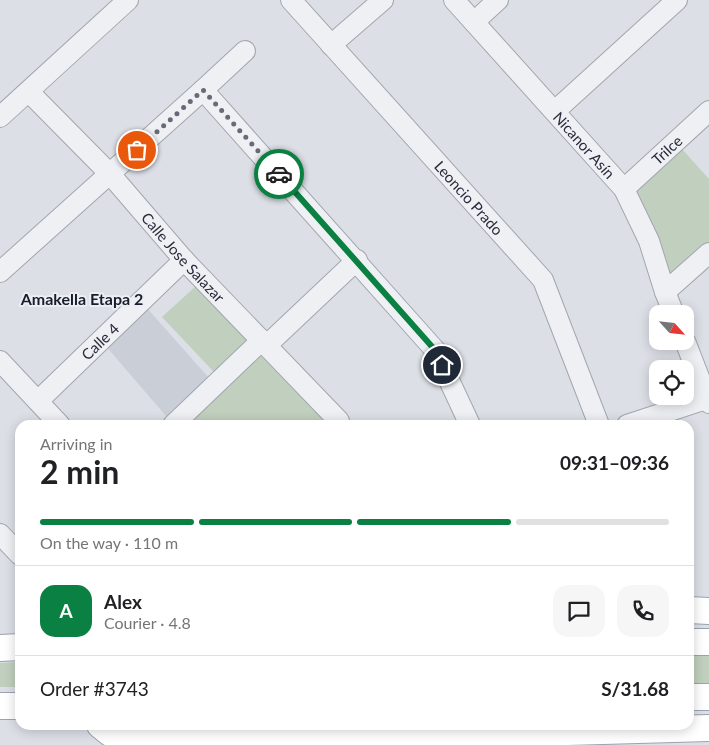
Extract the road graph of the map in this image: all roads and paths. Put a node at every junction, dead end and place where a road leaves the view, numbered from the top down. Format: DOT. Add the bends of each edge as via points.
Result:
graph roads {
  1 [pos="128,0"];
  2 [pos="291,0"];
  3 [pos="383,0"];
  4 [pos="454,0"];
  5 [pos="498,0"];
  6 [pos="677,0"];
  7 [pos="474,22"];
  8 [pos="331,45"];
  9 [pos="245,51"];
  10 [pos="203,90"];
  11 [pos="29,92"];
  12 [pos="555,111"];
  13 [pos="709,111"];
  14 [pos="0,118"];
  15 [pos="110,174"];
  16 [pos="624,188"];
  17 [pos="709,253"];
  18 [pos="184,260"];
  19 [pos="357,260"];
  20 [pos="0,272"];
  21 [pos="665,292"];
  22 [pos="670,305"];
  23 [pos="264,343"];
  24 [pos="689,350"];
  25 [pos="0,361"];
  26 [pos="708,400"];
  27 [pos="38,401"];
  28 [pos="55,420"];
  29 [pos="179,420"];
  30 [pos="338,420"];
  31 [pos="468,420"];
  32 [pos="597,420"];
  33 [pos="643,420"];
  34 [pos="0,534"];
  35 [pos="15,550"];
  36 [pos="694,610"];
  37 [pos="709,611"];
  38 [pos="694,642"];
  39 [pos="709,642"];
  40 [pos="15,647"];
  41 [pos="0,648"];
  42 [pos="694,697"];
  43 [pos="709,697"];
  44 [pos="0,706"];
  45 [pos="15,706"];
  46 [pos="709,728"];
  47 [pos="694,729"];
  48 [pos="106,730"];
  49 [pos="653,730"];
  50 [pos="513,735"];
  51 [pos="390,741"];
  1 -- 11 [label="street"];
  2 -- 8 [label="street, Leoncio Prado"];
  3 -- 8 [label="street"];
  4 -- 7 [label="street, Nicanor Asín"];
  5 -- 7 [label="street"];
  6 -- 12 [label="street"];
  7 -- 12 [label="street, Nicanor Asín"];
  8 -- 32 [label="street, Leoncio Prado" via="543,280"];
  9 -- 10 [label="street"];
  10 -- 15 [label="street"];
  10 -- 19 [label="street"];
  11 -- 14 [label="street"];
  11 -- 15 [label="street, Calle Jose Salazar"];
  12 -- 16 [label="street, Nicanor Asín"];
  13 -- 16 [label="street, Trilce"];
  15 -- 18 [label="street, Calle Jose Salazar"];
  15 -- 20 [label="street"];
  16 -- 21 [label="street, Nicanor Asín" via="650,241"];
  17 -- 21 [label="street"];
  18 -- 23 [label="street, Calle Jose Salazar"];
  18 -- 27 [label="street, Calle 4"];
  19 -- 23 [label="street"];
  19 -- 31 [label="street" via="435,350"];
  21 -- 22 [label="street, Nicanor Asín"];
  23 -- 29 [label="street"];
  23 -- 30 [label="street, Calle Jose Salazar"];
  24 -- 26 [label="street"];
  25 -- 27 [label="street"];
  26 -- 33 [label="street"];
  27 -- 28 [label="street"];
  34 -- 35 [label="street"];
  36 -- 37 [label="main road"];
  38 -- 39 [label="main road"];
  40 -- 41 [label="main road"];
  42 -- 43 [label="main road"];
  44 -- 45 [label="main road"];
  46 -- 47 [label="main road"];
  48 -- 51 [label="main road" via="110,733"];
  49 -- 50 [label="main road"];
  50 -- 51 [label="main road"];
}
